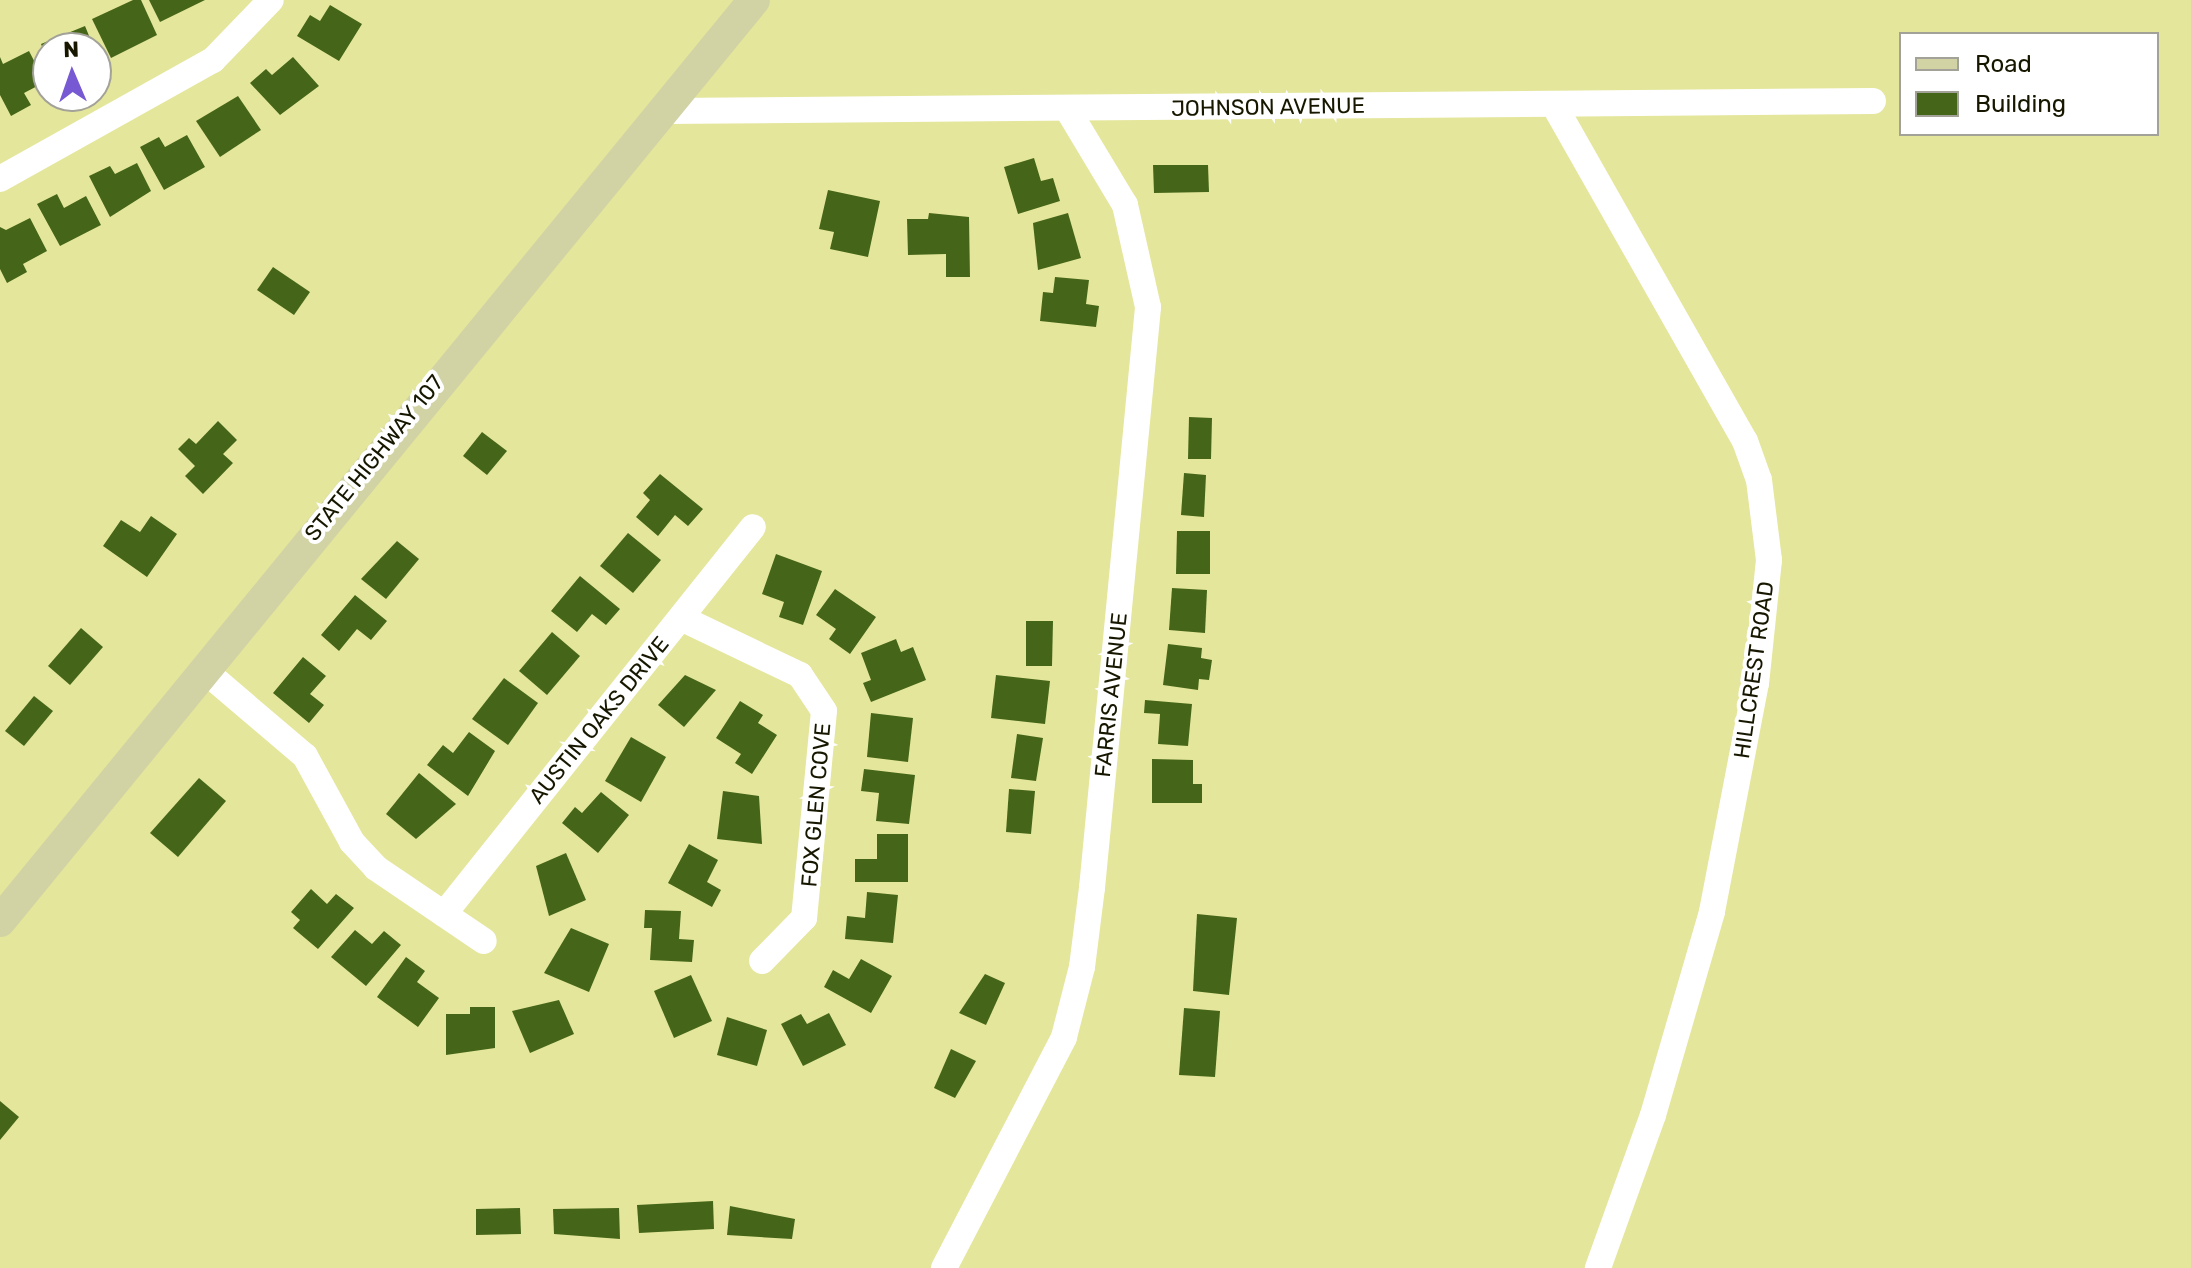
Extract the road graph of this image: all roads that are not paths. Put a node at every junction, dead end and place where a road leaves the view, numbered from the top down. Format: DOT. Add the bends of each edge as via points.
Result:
graph roads {
  1 [pos="271,0"];
  2 [pos="754,0"];
  3 [pos="1873,101"];
  4 [pos="1554,105"];
  5 [pos="1068,110"];
  6 [pos="662,111"];
  7 [pos="0,179"];
  8 [pos="753,527"];
  9 [pos="681,618"];
  10 [pos="205,671"];
  11 [pos="444,914"];
  12 [pos="0,921"];
  13 [pos="484,941"];
  14 [pos="762,961"];
  15 [pos="944,1268"];
  16 [pos="1598,1268"];
  1 -- 7 [label="street" via="213,60"];
  2 -- 6 [label="main road, STATE HIGHWAY 107"];
  3 -- 4 [label="street, JOHNSON AVENUE"];
  4 -- 5 [label="street, JOHNSON AVENUE"];
  4 -- 16 [label="street, HILLCREST ROAD" via="1745,441 1759,480 1769,560 1756,683 1712,912 1653,1115"];
  5 -- 6 [label="street, JOHNSON AVENUE"];
  5 -- 15 [label="street, FARRIS AVENUE" via="1125,205 1148,307 1092,888 1082,967 1064,1037"];
  6 -- 10 [label="main road, STATE HIGHWAY 107"];
  8 -- 9 [label="street, AUSTIN OAKS DRIVE"];
  9 -- 11 [label="street, AUSTIN OAKS DRIVE"];
  9 -- 14 [label="street, FOX GLEN COVE" via="800,675 824,711 804,918 792,938"];
  10 -- 11 [label="street" via="305,756 352,842 376,868"];
  10 -- 12 [label="main road, STATE HIGHWAY 107"];
  11 -- 13 [label="street"];
}
